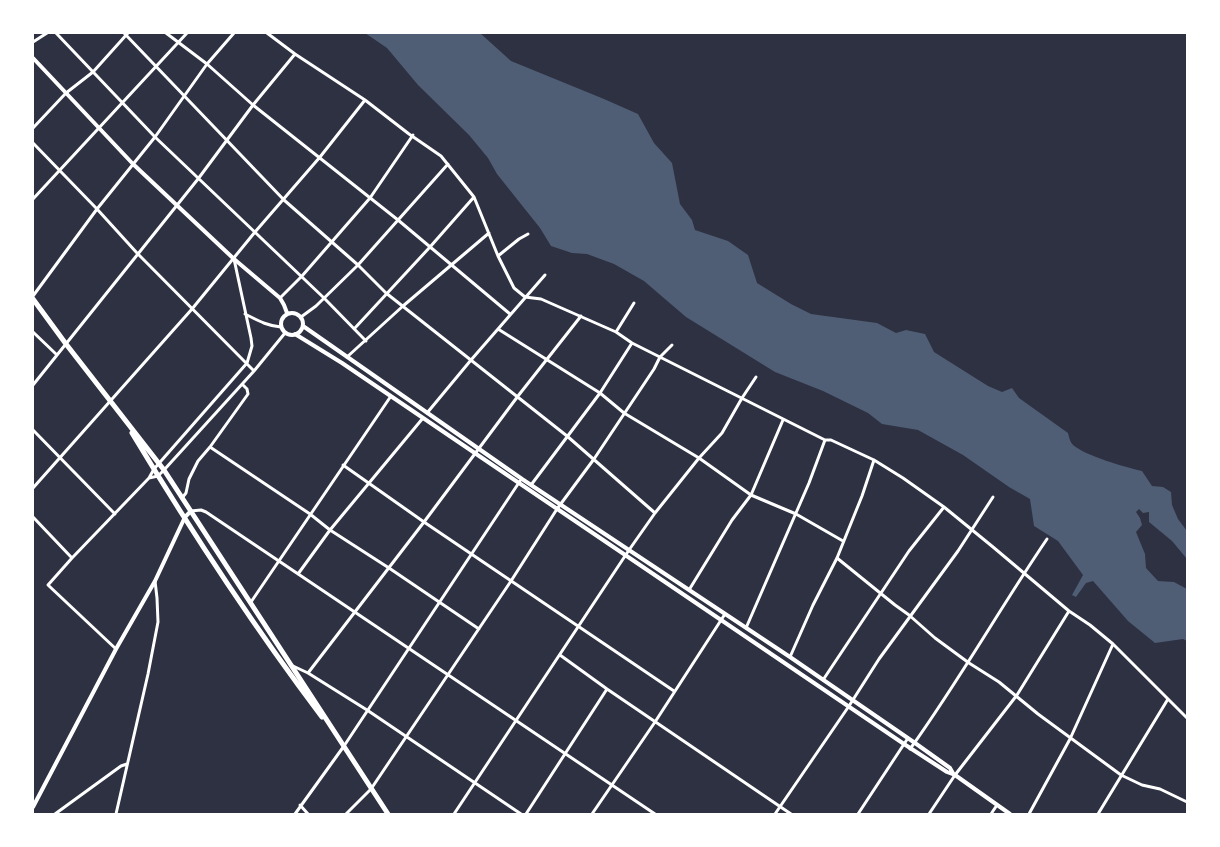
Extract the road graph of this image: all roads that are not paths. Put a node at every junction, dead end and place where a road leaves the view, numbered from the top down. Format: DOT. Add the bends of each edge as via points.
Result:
graph roads {
  1 [pos="47,33"];
  2 [pos="56,33"];
  3 [pos="166,33"];
  4 [pos="186,33"];
  5 [pos="234,33"];
  6 [pos="267,33"];
  7 [pos="126,34"];
  8 [pos="33,42"];
  9 [pos="177,43"];
  10 [pos="295,54"];
  11 [pos="33,58"];
  12 [pos="207,64"];
  13 [pos="155,67"];
  14 [pos="93,72"];
  15 [pos="66,93"];
  16 [pos="184,96"];
  17 [pos="365,100"];
  18 [pos="121,103"];
  19 [pos="253,105"];
  20 [pos="33,128"];
  21 [pos="98,128"];
  22 [pos="413,135"];
  23 [pos="155,137"];
  24 [pos="227,139"];
  25 [pos="33,143"];
  26 [pos="320,157"];
  27 [pos="133,164"];
  28 [pos="448,164"];
  29 [pos="60,170"];
  30 [pos="198,179"];
  31 [pos="474,197"];
  32 [pos="370,198"];
  33 [pos="33,199"];
  34 [pos="284,200"];
  35 [pos="176,205"];
  36 [pos="97,209"];
  37 [pos="398,220"];
  38 [pos="255,232"];
  39 [pos="489,233"];
  40 [pos="528,234"];
  41 [pos="332,242"];
  42 [pos="430,247"];
  43 [pos="137,253"];
  44 [pos="498,256"];
  45 [pos="234,259"];
  46 [pos="451,264"];
  47 [pos="358,265"];
  48 [pos="545,275"];
  49 [pos="302,276"];
  50 [pos="386,293"];
  51 [pos="33,297"];
  52 [pos="525,297"];
  53 [pos="280,298"];
  54 [pos="324,298"];
  55 [pos="634,303"];
  56 [pos="403,306"];
  57 [pos="192,309"];
  58 [pos="287,313"];
  59 [pos="245,314"];
  60 [pos="510,314"];
  61 [pos="581,316"];
  62 [pos="301,317"];
  63 [pos="302,326"];
  64 [pos="281,327"];
  65 [pos="498,328"];
  66 [pos="354,329"];
  67 [pos="33,332"];
  68 [pos="616,332"];
  69 [pos="285,333"];
  70 [pos="296,334"];
  71 [pos="366,341"];
  72 [pos="632,343"];
  73 [pos="66,344"];
  74 [pos="672,345"];
  75 [pos="57,355"];
  76 [pos="347,357"];
  77 [pos="660,357"];
  78 [pos="471,360"];
  79 [pos="547,360"];
  80 [pos="247,362"];
  81 [pos="254,371"];
  82 [pos="756,377"];
  83 [pos="242,384"];
  84 [pos="33,385"];
  85 [pos="600,393"];
  86 [pos="391,396"];
  87 [pos="518,396"];
  88 [pos="742,398"];
  89 [pos="110,401"];
  90 [pos="624,413"];
  91 [pos="427,414"];
  92 [pos="122,417"];
  93 [pos="423,418"];
  94 [pos="783,420"];
  95 [pos="33,430"];
  96 [pos="567,436"];
  97 [pos="825,440"];
  98 [pos="210,447"];
  99 [pos="479,449"];
  100 [pos="476,453"];
  101 [pos="60,458"];
  102 [pos="699,458"];
  103 [pos="594,459"];
  104 [pos="874,460"];
  105 [pos="160,463"];
  106 [pos="343,465"];
  107 [pos="154,469"];
  108 [pos="164,470"];
  109 [pos="158,476"];
  110 [pos="149,478"];
  111 [pos="522,479"];
  112 [pos="369,482"];
  113 [pos="518,484"];
  114 [pos="531,485"];
  115 [pos="33,488"];
  116 [pos="751,495"];
  117 [pos="993,497"];
  118 [pos="182,498"];
  119 [pos="560,505"];
  120 [pos="944,508"];
  121 [pos="557,509"];
  122 [pos="191,511"];
  123 [pos="655,512"];
  124 [pos="115,514"];
  125 [pos="310,514"];
  126 [pos="796,514"];
  127 [pos="33,516"];
  128 [pos="185,517"];
  129 [pos="424,522"];
  130 [pos="330,530"];
  131 [pos="972,530"];
  132 [pos="1046,539"];
  133 [pos="843,541"];
  134 [pos="629,550"];
  135 [pos="472,554"];
  136 [pos="626,555"];
  137 [pos="72,558"];
  138 [pos="837,558"];
  139 [pos="279,561"];
  140 [pos="389,568"];
  141 [pos="1023,573"];
  142 [pos="298,574"];
  143 [pos="155,581"];
  144 [pos="512,581"];
  145 [pos="689,590"];
  146 [pos="881,594"];
  147 [pos="251,602"];
  148 [pos="440,602"];
  149 [pos="1070,611"];
  150 [pos="355,612"];
  151 [pos="725,614"];
  152 [pos="909,615"];
  153 [pos="720,621"];
  154 [pos="579,627"];
  155 [pos="746,628"];
  156 [pos="479,629"];
  157 [pos="1113,644"];
  158 [pos="408,648"];
  159 [pos="116,649"];
  160 [pos="560,655"];
  161 [pos="790,657"];
  162 [pos="969,662"];
  163 [pos="292,665"];
  164 [pos="308,673"];
  165 [pos="448,674"];
  166 [pos="823,680"];
  167 [pos="607,690"];
  168 [pos="674,691"];
  169 [pos="1017,695"];
  170 [pos="1168,699"];
  171 [pos="853,700"];
  172 [pos="849,706"];
  173 [pos="367,710"];
  174 [pos="1187,718"];
  175 [pos="517,720"];
  176 [pos="655,722"];
  177 [pos="406,737"];
  178 [pos="908,738"];
  179 [pos="1070,739"];
  180 [pos="915,743"];
  181 [pos="904,744"];
  182 [pos="344,746"];
  183 [pos="910,749"];
  184 [pos="565,754"];
  185 [pos="127,764"];
  186 [pos="1121,775"];
  187 [pos="955,776"];
  188 [pos="476,783"];
  189 [pos="612,785"];
  190 [pos="371,789"];
  191 [pos="1187,802"];
  192 [pos="300,805"];
  193 [pos="997,805"];
  194 [pos="33,806"];
  195 [pos="780,807"];
  196 [pos="55,814"];
  197 [pos="116,814"];
  198 [pos="295,814"];
  199 [pos="308,814"];
  200 [pos="346,814"];
  201 [pos="388,814"];
  202 [pos="454,814"];
  203 [pos="521,814"];
  204 [pos="526,814"];
  205 [pos="592,814"];
  206 [pos="655,814"];
  207 [pos="775,814"];
  208 [pos="791,814"];
  209 [pos="858,814"];
  210 [pos="929,814"];
  211 [pos="990,814"];
  212 [pos="1010,814"];
  213 [pos="1029,814"];
  214 [pos="1098,814"];
  1 -- 8 [label="street"];
  2 -- 14 [label="street"];
  3 -- 9 [label="street"];
  4 -- 9 [label="street"];
  5 -- 12 [label="street"];
  6 -- 10 [label="street"];
  7 -- 13 [label="street"];
  7 -- 14 [label="street"];
  9 -- 12 [label="street"];
  9 -- 13 [label="street"];
  10 -- 17 [label="street"];
  10 -- 19 [label="street"];
  11 -- 15 [label="street"];
  12 -- 16 [label="street"];
  12 -- 19 [label="street"];
  13 -- 16 [label="street"];
  13 -- 18 [label="street"];
  14 -- 15 [label="street"];
  14 -- 18 [label="street"];
  15 -- 20 [label="street"];
  15 -- 21 [label="street"];
  16 -- 23 [label="street"];
  16 -- 24 [label="street"];
  17 -- 22 [label="street"];
  17 -- 26 [label="street"];
  18 -- 21 [label="street"];
  18 -- 23 [label="street"];
  19 -- 24 [label="street"];
  19 -- 26 [label="street"];
  21 -- 27 [label="street"];
  21 -- 29 [label="street"];
  22 -- 28 [label="street"];
  22 -- 32 [label="street"];
  23 -- 27 [label="street"];
  23 -- 30 [label="street"];
  24 -- 30 [label="street"];
  24 -- 34 [label="street"];
  25 -- 29 [label="street"];
  26 -- 32 [label="street"];
  26 -- 34 [label="street"];
  27 -- 35 [label="street"];
  27 -- 36 [label="street"];
  28 -- 31 [label="street"];
  28 -- 37 [label="street"];
  29 -- 33 [label="street"];
  29 -- 36 [label="street"];
  30 -- 35 [label="street"];
  30 -- 38 [label="street"];
  31 -- 39 [label="street"];
  31 -- 42 [label="street"];
  32 -- 37 [label="street"];
  32 -- 41 [label="street"];
  34 -- 38 [label="street"];
  34 -- 41 [label="street"];
  35 -- 43 [label="street"];
  35 -- 45 [label="street"];
  36 -- 43 [label="street"];
  36 -- 51 [label="street"];
  37 -- 42 [label="street"];
  37 -- 47 [label="street"];
  38 -- 45 [label="street"];
  38 -- 49 [label="street"];
  39 -- 44 [label="street"];
  39 -- 46 [label="street"];
  40 -- 44 [label="street"];
  41 -- 47 [label="street"];
  41 -- 49 [label="street"];
  42 -- 46 [label="street"];
  42 -- 50 [label="street"];
  43 -- 57 [label="street"];
  43 -- 73 [label="street"];
  44 -- 52 [label="street" via="514,288"];
  45 -- 53 [label="street"];
  45 -- 57 [label="street"];
  45 -- 59 [label="street"];
  46 -- 56 [label="street"];
  46 -- 60 [label="street"];
  47 -- 50 [label="street"];
  47 -- 54 [label="street"];
  48 -- 52 [label="street"];
  49 -- 53 [label="street"];
  49 -- 54 [label="street"];
  50 -- 56 [label="street"];
  50 -- 66 [label="street"];
  51 -- 73 [label="main road"];
  52 -- 60 [label="street"];
  52 -- 61 [label="street" via="541,299"];
  53 -- 58 [label="street"];
  54 -- 62 [label="street"];
  54 -- 66 [label="street"];
  55 -- 68 [label="street"];
  56 -- 71 [label="street"];
  56 -- 78 [label="street"];
  57 -- 80 [label="street"];
  57 -- 89 [label="street"];
  58 -- 62 [label="street"];
  58 -- 64 [label="street" via="281,319"];
  59 -- 64 [label="street" via="260,322"];
  59 -- 80 [label="street" via="252,346"];
  60 -- 65 [label="street"];
  61 -- 68 [label="street"];
  61 -- 79 [label="street"];
  62 -- 63 [label="street"];
  63 -- 70 [label="street"];
  63 -- 76 [label="street"];
  64 -- 69 [label="street"];
  65 -- 78 [label="street"];
  65 -- 79 [label="street"];
  66 -- 71 [label="street"];
  67 -- 75 [label="street"];
  68 -- 72 [label="street"];
  69 -- 70 [label="street"];
  69 -- 81 [label="street"];
  70 -- 86 [label="street"];
  71 -- 76 [label="street"];
  72 -- 77 [label="street"];
  72 -- 85 [label="street"];
  73 -- 75 [label="street"];
  73 -- 89 [label="main road"];
  74 -- 77 [label="street"];
  75 -- 84 [label="street"];
  76 -- 91 [label="street"];
  77 -- 88 [label="street"];
  77 -- 90 [label="street"];
  78 -- 87 [label="street"];
  78 -- 91 [label="street"];
  79 -- 85 [label="street"];
  79 -- 87 [label="street"];
  80 -- 81 [label="street"];
  80 -- 105 [label="street"];
  81 -- 83 [label="street"];
  82 -- 88 [label="street"];
  83 -- 98 [label="street" via="248,394"];
  83 -- 108 [label="street"];
  85 -- 90 [label="street"];
  85 -- 96 [label="street"];
  86 -- 93 [label="street"];
  86 -- 106 [label="street"];
  87 -- 96 [label="street"];
  87 -- 99 [label="street"];
  88 -- 94 [label="street"];
  88 -- 102 [label="street" via="722,433"];
  89 -- 92 [label="main road"];
  89 -- 101 [label="street"];
  90 -- 102 [label="street"];
  90 -- 103 [label="street"];
  91 -- 99 [label="street"];
  92 -- 105 [label="main road"];
  92 -- 107 [label="main road"];
  93 -- 100 [label="street"];
  93 -- 112 [label="street"];
  94 -- 97 [label="street"];
  94 -- 116 [label="street"];
  95 -- 101 [label="street"];
  96 -- 103 [label="street"];
  96 -- 114 [label="street"];
  97 -- 104 [label="street" via="831,440"];
  97 -- 126 [label="street"];
  98 -- 118 [label="street" via="193,470"];
  98 -- 125 [label="street"];
  99 -- 100 [label="street"];
  99 -- 111 [label="street"];
  100 -- 113 [label="street"];
  100 -- 129 [label="street"];
  101 -- 115 [label="street"];
  101 -- 124 [label="street"];
  102 -- 116 [label="street"];
  102 -- 123 [label="street"];
  103 -- 119 [label="street"];
  103 -- 123 [label="street"];
  104 -- 120 [label="street"];
  104 -- 133 [label="street"];
  105 -- 107 [label="street"];
  105 -- 108 [label="main road"];
  106 -- 112 [label="street"];
  106 -- 125 [label="street"];
  107 -- 109 [label="main road"];
  107 -- 110 [label="street"];
  108 -- 109 [label="street"];
  108 -- 118 [label="main road"];
  109 -- 110 [label="street"];
  109 -- 128 [label="main road"];
  110 -- 124 [label="street"];
  111 -- 113 [label="street"];
  111 -- 114 [label="street"];
  112 -- 129 [label="street"];
  112 -- 130 [label="street"];
  113 -- 121 [label="street"];
  113 -- 135 [label="street"];
  114 -- 119 [label="street"];
  116 -- 126 [label="street"];
  116 -- 145 [label="street" via="732,520"];
  117 -- 131 [label="street"];
  118 -- 122 [label="main road"];
  119 -- 121 [label="street"];
  119 -- 134 [label="street"];
  120 -- 131 [label="street"];
  120 -- 146 [label="street" via="909,551"];
  121 -- 136 [label="street"];
  121 -- 144 [label="street"];
  122 -- 128 [label="street"];
  122 -- 139 [label="street" via="206,512"];
  122 -- 147 [label="main road"];
  123 -- 134 [label="street"];
  124 -- 137 [label="street"];
  125 -- 130 [label="street"];
  125 -- 139 [label="street"];
  126 -- 133 [label="street"];
  126 -- 155 [label="street"];
  127 -- 137 [label="street"];
  128 -- 143 [label="street"];
  128 -- 182 [label="main road" via="291,676"];
  129 -- 135 [label="street"];
  129 -- 140 [label="street"];
  130 -- 140 [label="street"];
  130 -- 142 [label="street"];
  131 -- 141 [label="street"];
  131 -- 152 [label="street"];
  132 -- 141 [label="street"];
  133 -- 138 [label="street"];
  134 -- 136 [label="street"];
  134 -- 145 [label="street"];
  135 -- 144 [label="street"];
  135 -- 148 [label="street"];
  136 -- 153 [label="street"];
  136 -- 154 [label="street"];
  137 -- 159 [label="street" via="48,585"];
  138 -- 146 [label="street"];
  138 -- 161 [label="street"];
  139 -- 142 [label="street"];
  139 -- 147 [label="street"];
  140 -- 148 [label="street"];
  140 -- 150 [label="street"];
  141 -- 149 [label="street"];
  141 -- 162 [label="street"];
  142 -- 150 [label="street"];
  143 -- 159 [label="street"];
  143 -- 185 [label="street" via="158,622"];
  144 -- 154 [label="street"];
  144 -- 156 [label="street"];
  145 -- 151 [label="street"];
  146 -- 152 [label="street"];
  146 -- 166 [label="street"];
  147 -- 163 [label="main road"];
  148 -- 156 [label="street"];
  148 -- 158 [label="street"];
  149 -- 157 [label="street"];
  149 -- 169 [label="street"];
  150 -- 158 [label="street"];
  150 -- 164 [label="street"];
  151 -- 153 [label="street"];
  151 -- 155 [label="street"];
  152 -- 162 [label="street" via="935,638"];
  152 -- 171 [label="street"];
  153 -- 168 [label="street"];
  153 -- 172 [label="street"];
  154 -- 160 [label="street"];
  154 -- 168 [label="street"];
  155 -- 161 [label="street"];
  156 -- 165 [label="street"];
  157 -- 170 [label="street"];
  157 -- 179 [label="street"];
  158 -- 165 [label="street"];
  158 -- 173 [label="street"];
  159 -- 194 [label="street"];
  160 -- 167 [label="street"];
  160 -- 175 [label="street"];
  161 -- 166 [label="street"];
  162 -- 169 [label="street"];
  162 -- 180 [label="street"];
  163 -- 164 [label="street"];
  163 -- 182 [label="main road"];
  164 -- 173 [label="street"];
  165 -- 175 [label="street"];
  165 -- 177 [label="street"];
  166 -- 171 [label="street"];
  167 -- 176 [label="street"];
  167 -- 184 [label="street"];
  168 -- 176 [label="street"];
  169 -- 179 [label="street"];
  169 -- 187 [label="street"];
  170 -- 174 [label="street"];
  170 -- 186 [label="street"];
  171 -- 172 [label="street"];
  171 -- 178 [label="street"];
  172 -- 181 [label="street"];
  172 -- 195 [label="street"];
  173 -- 177 [label="street"];
  173 -- 182 [label="street"];
  175 -- 184 [label="street"];
  175 -- 188 [label="street"];
  176 -- 189 [label="street"];
  176 -- 195 [label="street"];
  177 -- 188 [label="street"];
  177 -- 190 [label="street"];
  178 -- 180 [label="street"];
  178 -- 181 [label="street"];
  179 -- 186 [label="street"];
  179 -- 213 [label="street"];
  180 -- 183 [label="street"];
  180 -- 187 [label="street" via="950,768"];
  181 -- 183 [label="street"];
  181 -- 209 [label="street"];
  182 -- 190 [label="main road"];
  182 -- 192 [label="street"];
  183 -- 187 [label="street"];
  184 -- 189 [label="street"];
  184 -- 204 [label="street"];
  185 -- 196 [label="street"];
  185 -- 197 [label="street"];
  186 -- 191 [label="street"];
  186 -- 214 [label="street"];
  187 -- 193 [label="street"];
  187 -- 210 [label="street"];
  188 -- 202 [label="street"];
  188 -- 203 [label="street"];
  189 -- 205 [label="street"];
  189 -- 206 [label="street"];
  190 -- 200 [label="street"];
  190 -- 201 [label="main road"];
  192 -- 198 [label="street"];
  192 -- 199 [label="street"];
  193 -- 211 [label="street"];
  193 -- 212 [label="street"];
  195 -- 207 [label="street"];
  195 -- 208 [label="street"];
}
